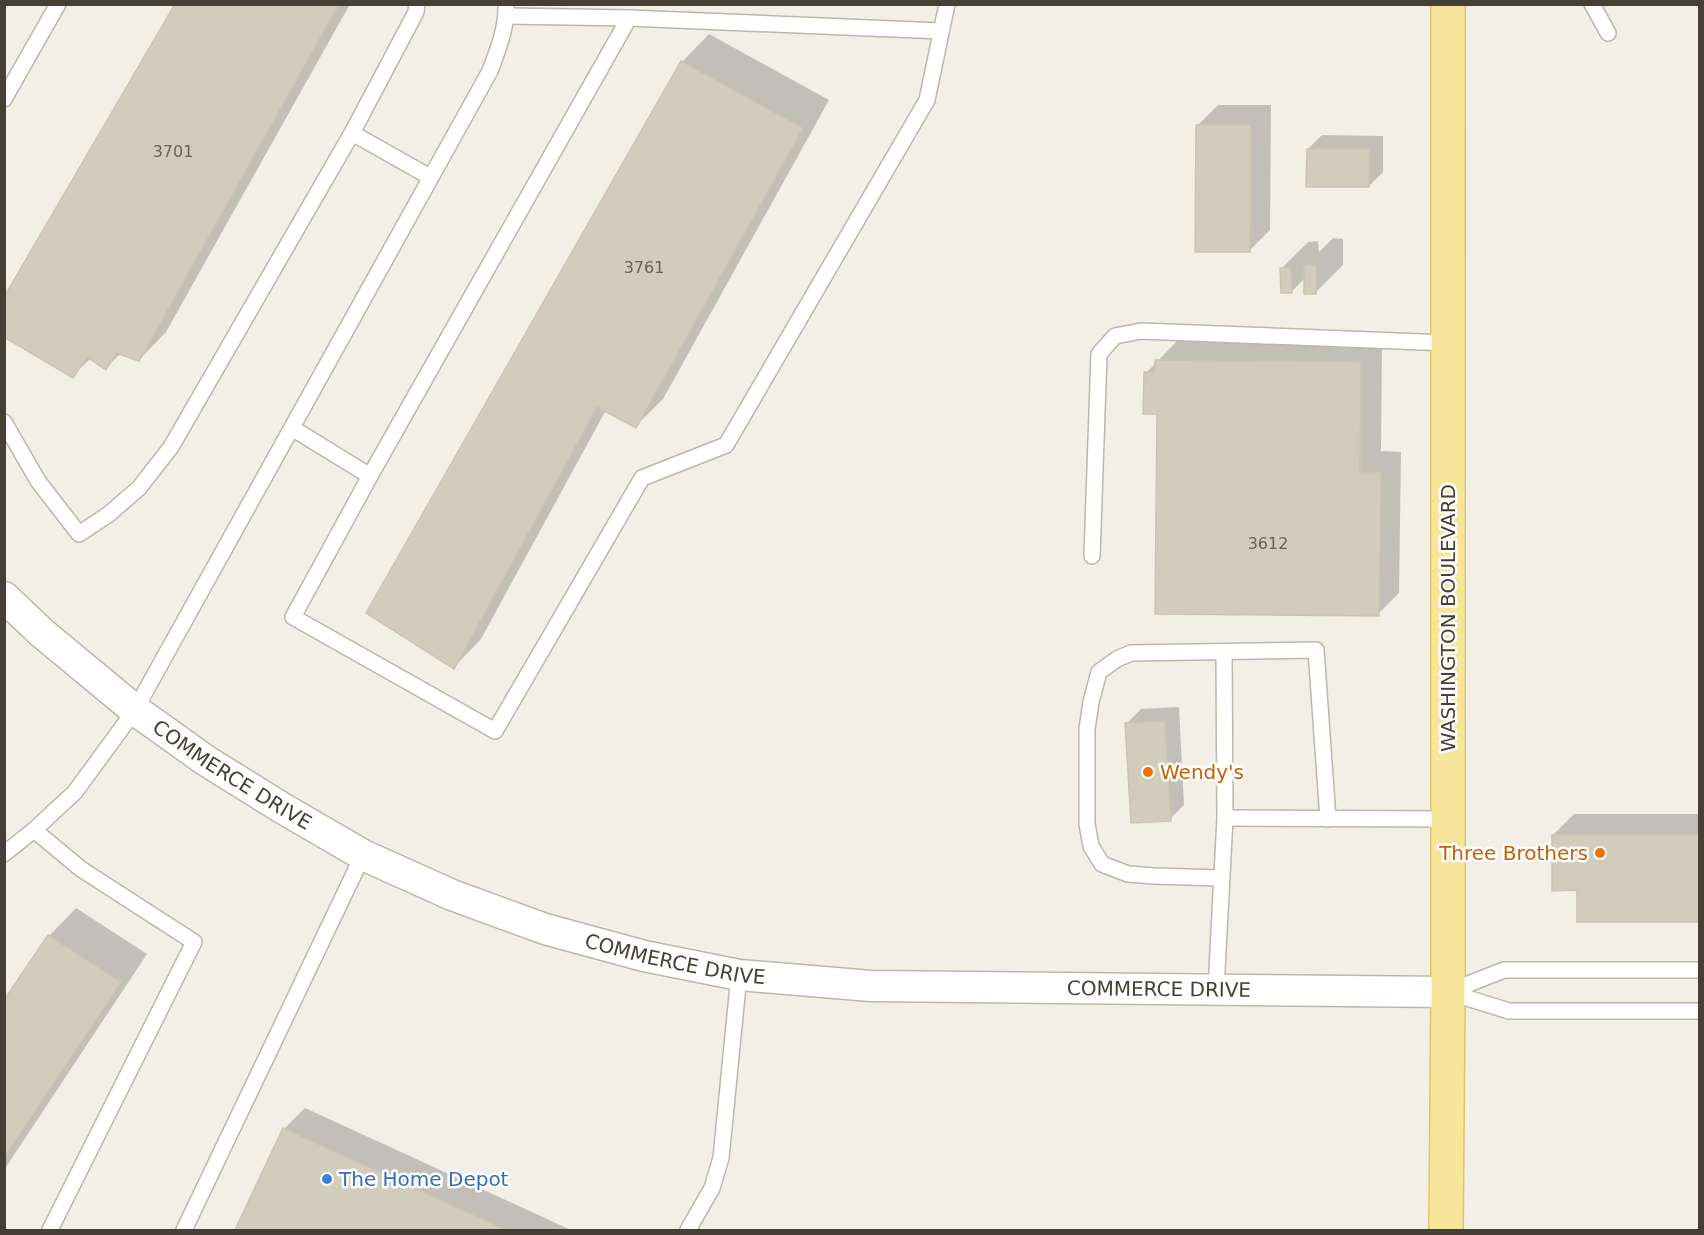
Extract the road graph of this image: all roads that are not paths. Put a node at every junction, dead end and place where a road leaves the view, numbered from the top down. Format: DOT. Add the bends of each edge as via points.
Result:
graph roads {
  1 [pos="58,4"];
  2 [pos="417,4"];
  3 [pos="947,4"];
  4 [pos="1448,4"];
  5 [pos="1592,4"];
  6 [pos="506,10"];
  7 [pos="629,18"];
  8 [pos="941,31"];
  9 [pos="1608,33"];
  10 [pos="4,99"];
  11 [pos="352,133"];
  12 [pos="430,177"];
  13 [pos="1448,343"];
  14 [pos="4,422"];
  15 [pos="292,428"];
  16 [pos="370,476"];
  17 [pos="1092,556"];
  18 [pos="4,597"];
  19 [pos="1224,653"];
  20 [pos="135,710"];
  21 [pos="1225,818"];
  22 [pos="1328,819"];
  23 [pos="1448,819"];
  24 [pos="34,830"];
  25 [pos="4,854"];
  26 [pos="363,855"];
  27 [pos="1221,878"];
  28 [pos="1700,970"];
  29 [pos="739,975"];
  30 [pos="1216,989"];
  31 [pos="1448,992"];
  32 [pos="1700,1011"];
  33 [pos="50,1230"];
  34 [pos="183,1230"];
  35 [pos="688,1230"];
  36 [pos="1446,1230"];
  1 -- 10 [label="lane"];
  2 -- 11 [label="lane"];
  3 -- 8 [label="lane"];
  4 -- 13 [label="main road, WASHINGTON BOULEVARD"];
  5 -- 9 [label="lane"];
  6 -- 7 [label="lane"];
  6 -- 12 [label="lane" via="501,44 490,71"];
  7 -- 8 [label="lane"];
  7 -- 16 [label="lane"];
  8 -- 16 [label="lane" via="927,100 726,445 642,478 495,731 293,617"];
  11 -- 12 [label="lane"];
  11 -- 14 [label="lane" via="171,447 139,488 109,514 79,534 38,481"];
  12 -- 15 [label="lane"];
  13 -- 17 [label="lane" via="1141,331 1115,336 1098,354"];
  13 -- 23 [label="main road, WASHINGTON BOULEVARD"];
  15 -- 16 [label="lane"];
  15 -- 20 [label="lane"];
  18 -- 20 [label="street, COMMERCE DRIVE"];
  19 -- 21 [label="lane"];
  19 -- 22 [label="lane" via="1316,650"];
  19 -- 27 [label="lane" via="1131,653 1117,659 1099,672 1087,739 1087,824 1091,846 1101,864 1128,874"];
  20 -- 24 [label="lane" via="75,792"];
  20 -- 26 [label="street, COMMERCE DRIVE" via="205,760"];
  21 -- 22 [label="lane"];
  21 -- 27 [label="lane"];
  22 -- 23 [label="lane"];
  23 -- 31 [label="main road, WASHINGTON BOULEVARD"];
  24 -- 25 [label="lane"];
  24 -- 33 [label="lane" via="81,869 194,942"];
  26 -- 29 [label="street, COMMERCE DRIVE" via="452,895 545,929 644,956"];
  26 -- 34 [label="lane"];
  27 -- 30 [label="lane"];
  28 -- 31 [label="lane" via="1504,970"];
  29 -- 30 [label="street, COMMERCE DRIVE" via="871,986"];
  29 -- 35 [label="lane" via="720,1158 712,1188"];
  30 -- 31 [label="street, COMMERCE DRIVE"];
  31 -- 32 [label="lane" via="1509,1011"];
  31 -- 36 [label="main road, WASHINGTON BOULEVARD"];
}
